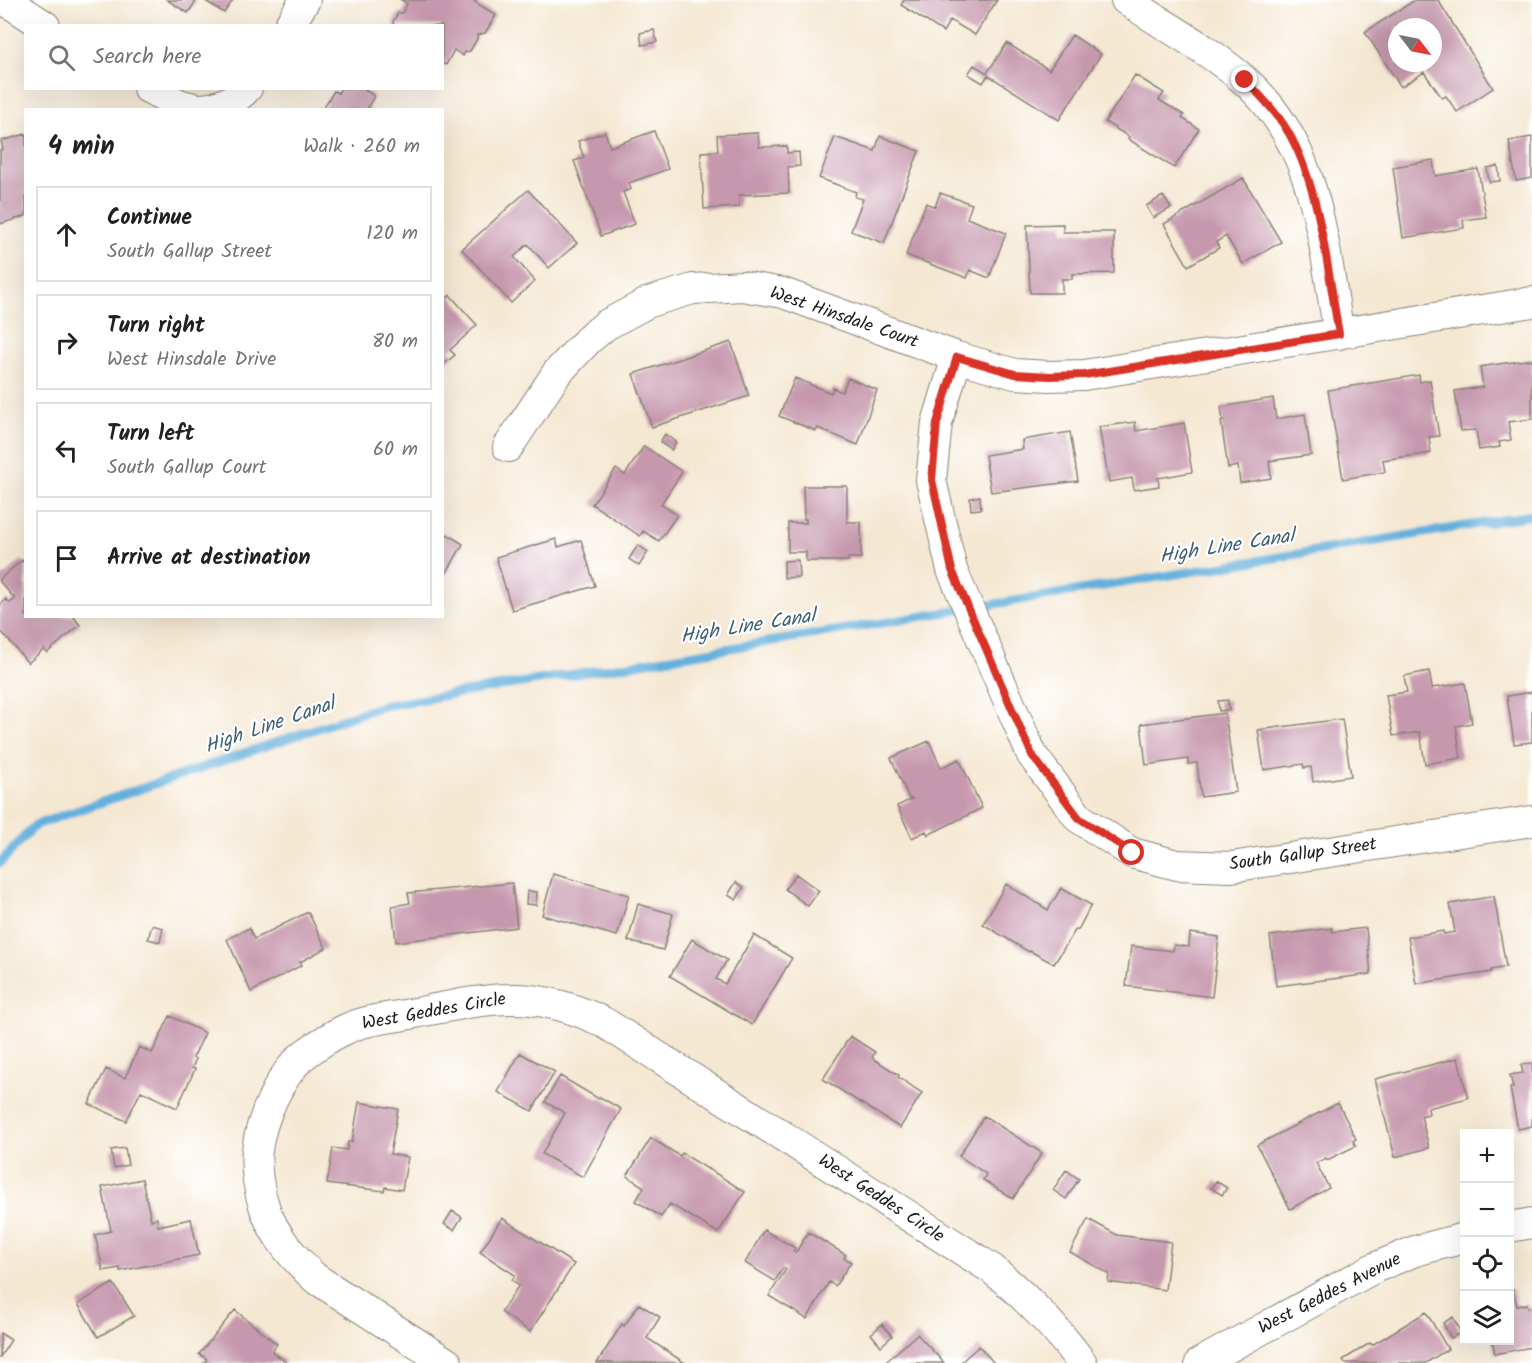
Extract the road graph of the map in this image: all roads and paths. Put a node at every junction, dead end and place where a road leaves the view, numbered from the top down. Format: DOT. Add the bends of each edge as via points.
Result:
graph roads {
  1 [pos="5,0"];
  2 [pos="305,0"];
  3 [pos="1126,0"];
  4 [pos="42,24"];
  5 [pos="290,24"];
  6 [pos="151,90"];
  7 [pos="245,90"];
  8 [pos="180,107"];
  9 [pos="205,108"];
  10 [pos="1532,302"];
  11 [pos="1339,334"];
  12 [pos="957,357"];
  13 [pos="508,447"];
  14 [pos="1532,821"];
  15 [pos="1532,1223"];
  16 [pos="1514,1226"];
  17 [pos="1460,1239"];
  18 [pos="447,1363"];
  19 [pos="1082,1363"];
  20 [pos="1200,1363"];
  1 -- 4 [label="street"];
  2 -- 5 [label="street"];
  3 -- 11 [label="street" via="1245,80 1265,100 1292,139 1307,171 1316,207"];
  6 -- 8 [label="street"];
  7 -- 9 [label="street" via="227,103"];
  10 -- 11 [label="street, West Hinsdale Court"];
  11 -- 12 [label="street, West Hinsdale Court" via="1084,375 1015,374"];
  12 -- 13 [label="street, West Hinsdale Court" via="783,293 742,286 693,289 649,302 588,339 557,373"];
  12 -- 14 [label="street, South Gallup Street" via="937,423 932,480 952,570 1032,755 1079,818 1132,853 1177,865 1231,867"];
  15 -- 16 [label="street"];
  17 -- 20 [label="street, West Geddes Avenue" via="1415,1251 1374,1268"];
  18 -- 19 [label="street, West Geddes Circle" via="315,1278 297,1261 265,1209 257,1151 270,1104 289,1072 304,1055 344,1029 512,998 550,1002 605,1023 992,1269 1025,1297"];
}
